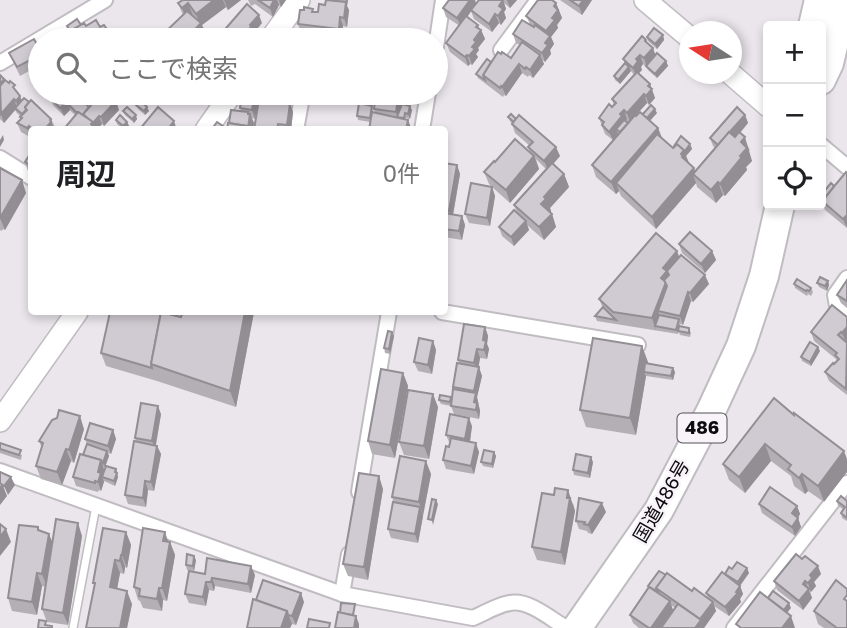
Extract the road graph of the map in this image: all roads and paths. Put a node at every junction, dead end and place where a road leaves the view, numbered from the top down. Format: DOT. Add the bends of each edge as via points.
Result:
graph roads {
  1 [pos="105,0"];
  2 [pos="299,0"];
  3 [pos="443,0"];
  4 [pos="538,0"];
  5 [pos="645,0"];
  6 [pos="819,0"];
  7 [pos="844,0"];
  8 [pos="814,21"];
  9 [pos="58,28"];
  10 [pos="279,28"];
  11 [pos="439,28"];
  12 [pos="679,29"];
  13 [pos="28,46"];
  14 [pos="501,50"];
  15 [pos="0,63"];
  16 [pos="826,69"];
  17 [pos="742,84"];
  18 [pos="763,102"];
  19 [pos="224,105"];
  20 [pos="301,105"];
  21 [pos="426,105"];
  22 [pos="209,126"];
  23 [pos="297,126"];
  24 [pos="423,126"];
  25 [pos="823,147"];
  26 [pos="0,158"];
  27 [pos="847,167"];
  28 [pos="28,176"];
  29 [pos="779,210"];
  30 [pos="847,278"];
  31 [pos="448,313"];
  32 [pos="847,314"];
  33 [pos="75,315"];
  34 [pos="389,315"];
  35 [pos="638,345"];
  36 [pos="0,421"];
  37 [pos="0,471"];
  38 [pos="847,484"];
  39 [pos="358,500"];
  40 [pos="96,506"];
  41 [pos="351,540"];
  42 [pos="342,594"];
  43 [pos="72,628"];
  44 [pos="566,628"];
  45 [pos="577,628"];
  46 [pos="734,628"];
  1 -- 9 [label="street"];
  2 -- 10 [label="street"];
  3 -- 11 [label="street"];
  4 -- 14 [label="street"];
  5 -- 12 [label="street"];
  6 -- 8 [label="highway"];
  7 -- 16 [label="highway"];
  13 -- 15 [label="street"];
  17 -- 18 [label="street"];
  19 -- 22 [label="street"];
  20 -- 23 [label="street"];
  21 -- 24 [label="street"];
  25 -- 27 [label="street"];
  26 -- 28 [label="street"];
  29 -- 45 [label="highway, 国道486号 / 486" via="741,346 711,411 659,510"];
  30 -- 32 [label="street" via="835,295 837,306"];
  31 -- 35 [label="street"];
  33 -- 36 [label="street"];
  34 -- 39 [label="street"];
  37 -- 40 [label="street"];
  38 -- 46 [label="street"];
  40 -- 42 [label="street"];
  40 -- 43 [label="lane"];
  41 -- 42 [label="street"];
  42 -- 44 [label="street" via="473,618 514,602"];
}
